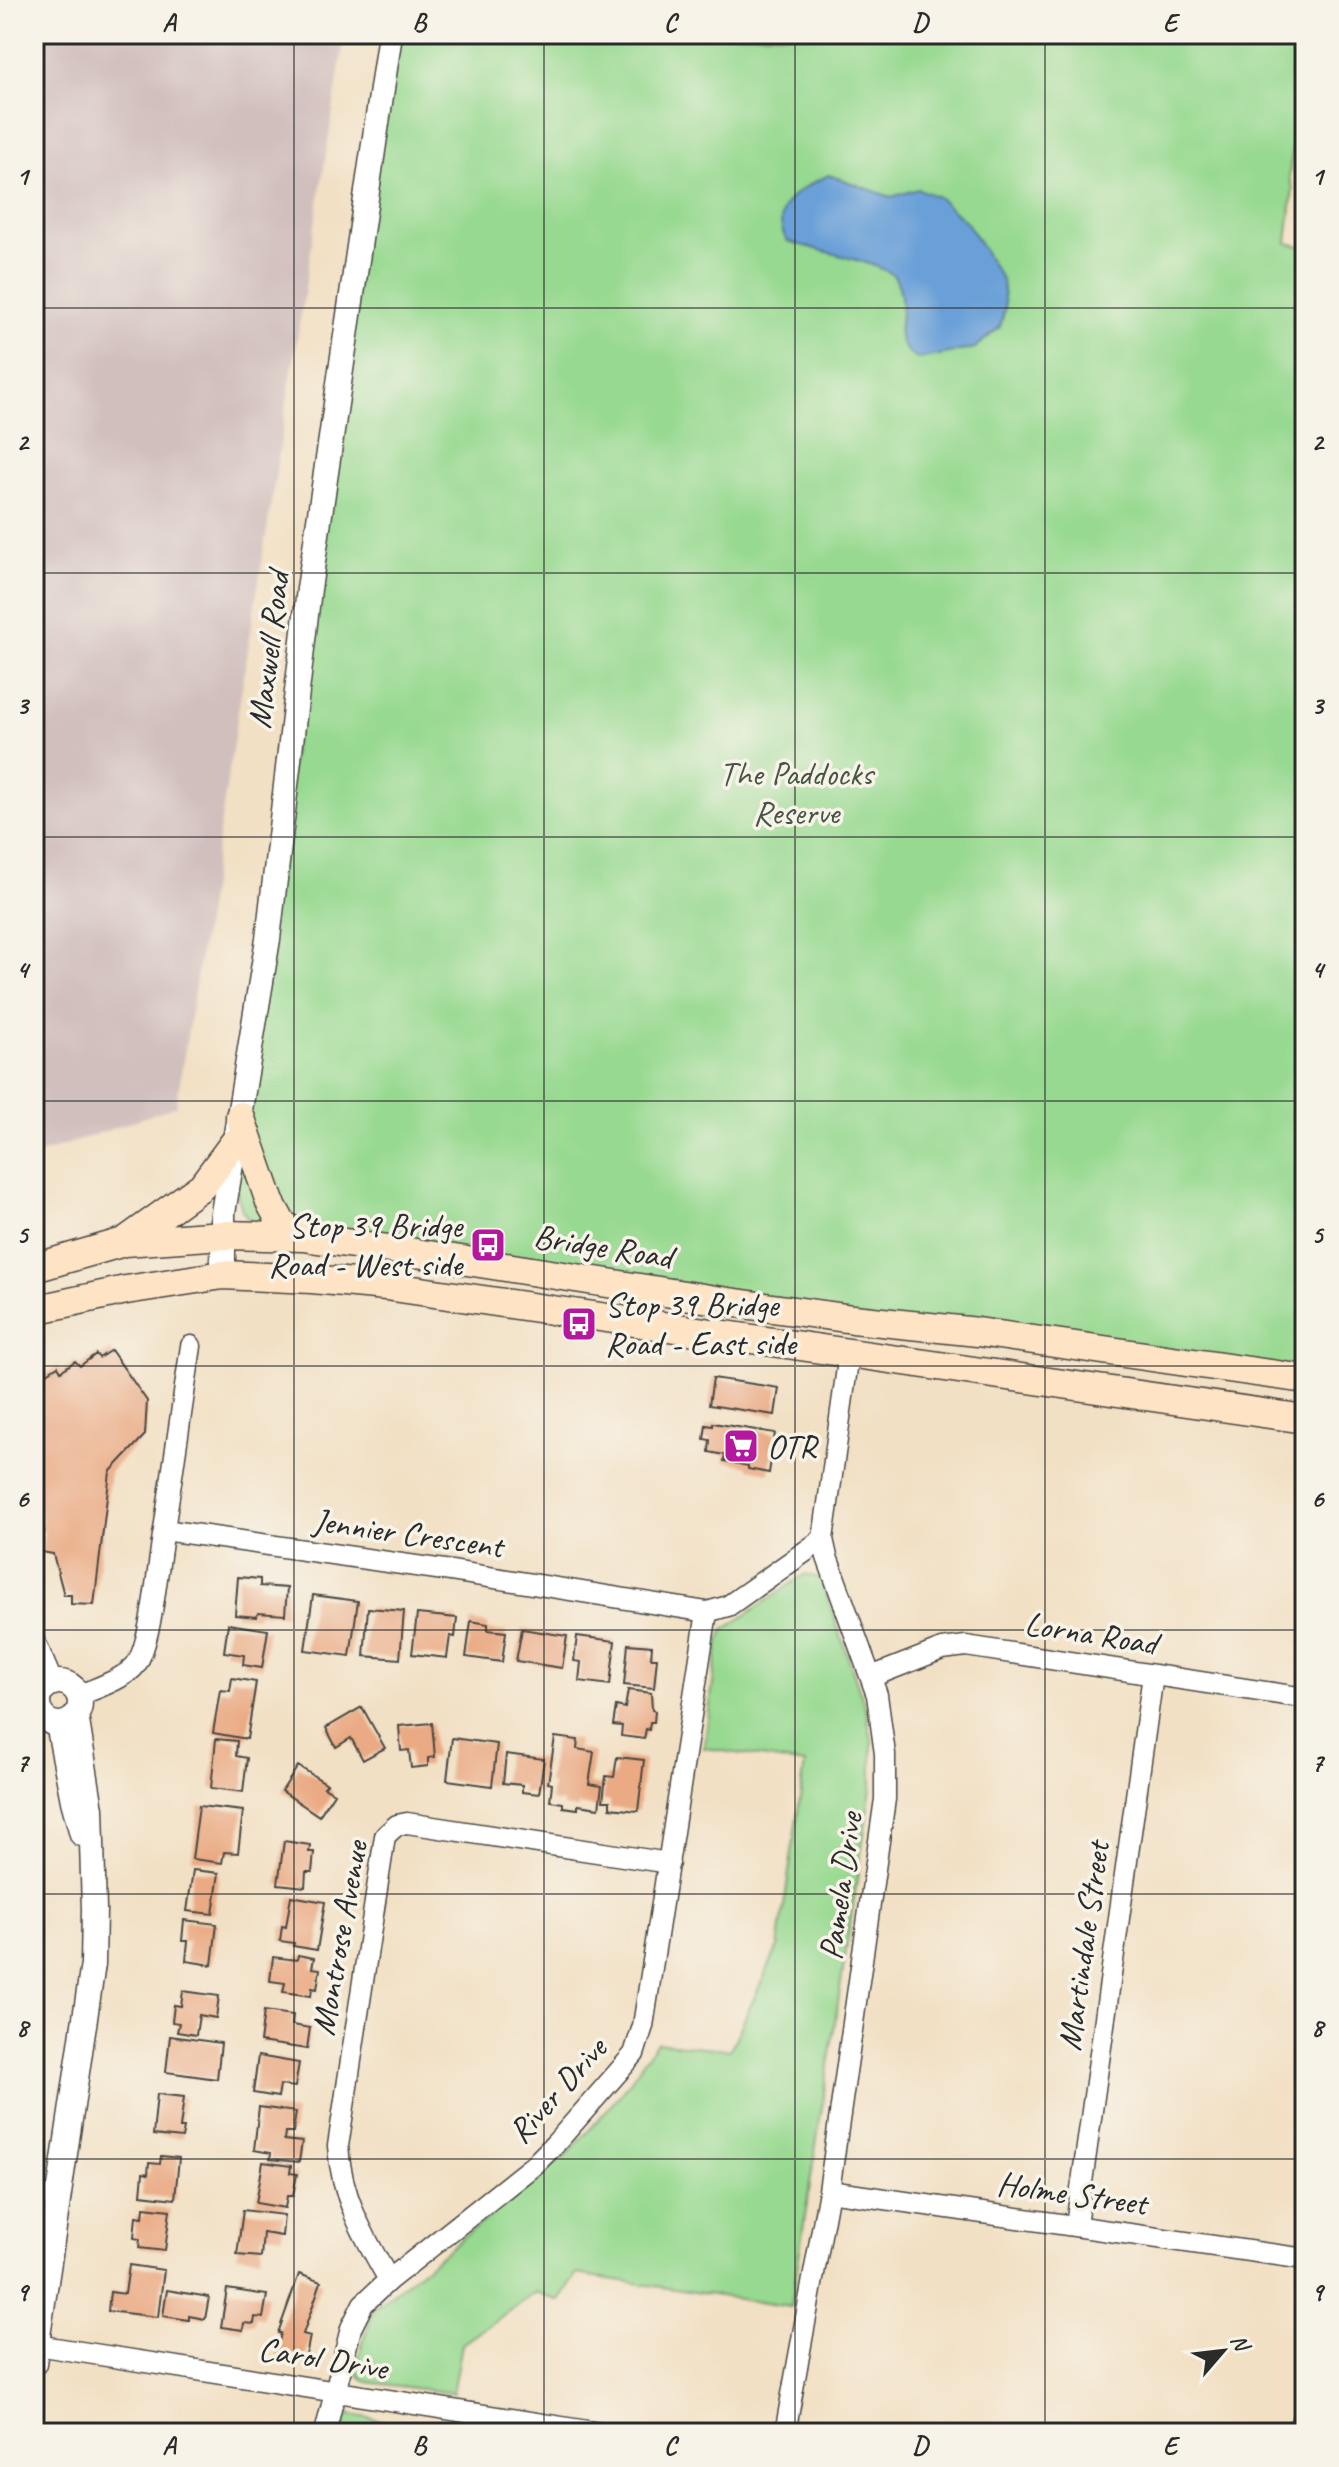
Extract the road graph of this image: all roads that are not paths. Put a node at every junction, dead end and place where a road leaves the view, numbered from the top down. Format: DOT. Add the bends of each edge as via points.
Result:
graph roads {
  1 [pos="390,34"];
  2 [pos="237,1129"];
  3 [pos="223,1235"];
  4 [pos="303,1237"];
  5 [pos="124,1242"];
  6 [pos="34,1268"];
  7 [pos="223,1275"];
  8 [pos="34,1310"];
  9 [pos="853,1319"];
  10 [pos="191,1346"];
  11 [pos="849,1354"];
  12 [pos="1305,1379"];
  13 [pos="1305,1419"];
  14 [pos="164,1530"];
  15 [pos="823,1539"];
  16 [pos="707,1612"];
  17 [pos="34,1644"];
  18 [pos="1153,1675"];
  19 [pos="871,1677"];
  20 [pos="51,1684"];
  21 [pos="1305,1698"];
  22 [pos="71,1711"];
  23 [pos="669,1863"];
  24 [pos="829,2191"];
  25 [pos="46,2196"];
  26 [pos="1076,2225"];
  27 [pos="1305,2259"];
  28 [pos="389,2280"];
  29 [pos="35,2354"];
  30 [pos="336,2392"];
  31 [pos="1305,2412"];
  32 [pos="510,2427"];
  33 [pos="325,2433"];
  34 [pos="600,2433"];
  35 [pos="785,2433"];
  36 [pos="1297,2433"];
  1 -- 2 [label="street, Maxwell Road" via="309,589 268,939"];
  2 -- 3 [label="street, Maxwell Road"];
  2 -- 4 [label="main road" via="282,1224"];
  2 -- 5 [label="main road" via="202,1186"];
  3 -- 4 [label="main road, Bridge Road"];
  3 -- 5 [label="main road, Bridge Road"];
  3 -- 7 [label="street, Maxwell Road"];
  4 -- 9 [label="main road, Bridge Road"];
  5 -- 6 [label="main road, Bridge Road"];
  7 -- 8 [label="main road, Bridge Road"];
  7 -- 11 [label="main road, Bridge Road" via="386,1286"];
  9 -- 11 [label="main road"];
  9 -- 12 [label="main road, Bridge Road"];
  10 -- 14 [label="street"];
  11 -- 13 [label="main road, Bridge Road"];
  11 -- 15 [label="street, Pamela Drive"];
  14 -- 16 [label="street, Jennier Crescent"];
  14 -- 22 [label="street" via="140,1660"];
  15 -- 16 [label="street" via="728,1606"];
  15 -- 19 [label="street, Pamela Drive"];
  16 -- 23 [label="street, River Drive"];
  17 -- 20 [label="street"];
  18 -- 19 [label="street, Lorna Road" via="966,1646 942,1649"];
  18 -- 21 [label="street, Lorna Road"];
  18 -- 26 [label="street, Martindale Street"];
  19 -- 24 [label="street, Pamela Drive" via="885,1754 885,1799"];
  20 -- 22 [label="street" via="67,1684"];
  20 -- 22 [label="street" via="40,1693 38,1707 45,1719"];
  22 -- 25 [label="street" via="91,1809 94,1929 89,1998"];
  23 -- 28 [label="street, River Drive" via="634,2054 534,2165"];
  23 -- 28 [label="street, Montrose Avenue" via="407,1823 385,1836 338,2146 349,2202"];
  24 -- 26 [label="street, Holme Street"];
  24 -- 35 [label="street, Pamela Drive"];
  25 -- 29 [label="street"];
  26 -- 27 [label="street, Holme Street"];
  28 -- 30 [label="street, River Drive" via="356,2316"];
  29 -- 30 [label="street, Carol Drive"];
  30 -- 32 [label="street, Carol Drive"];
  30 -- 33 [label="street, River Drive"];
  31 -- 36 [label="street"];
  32 -- 34 [label="street, Carol Drive"];
}
